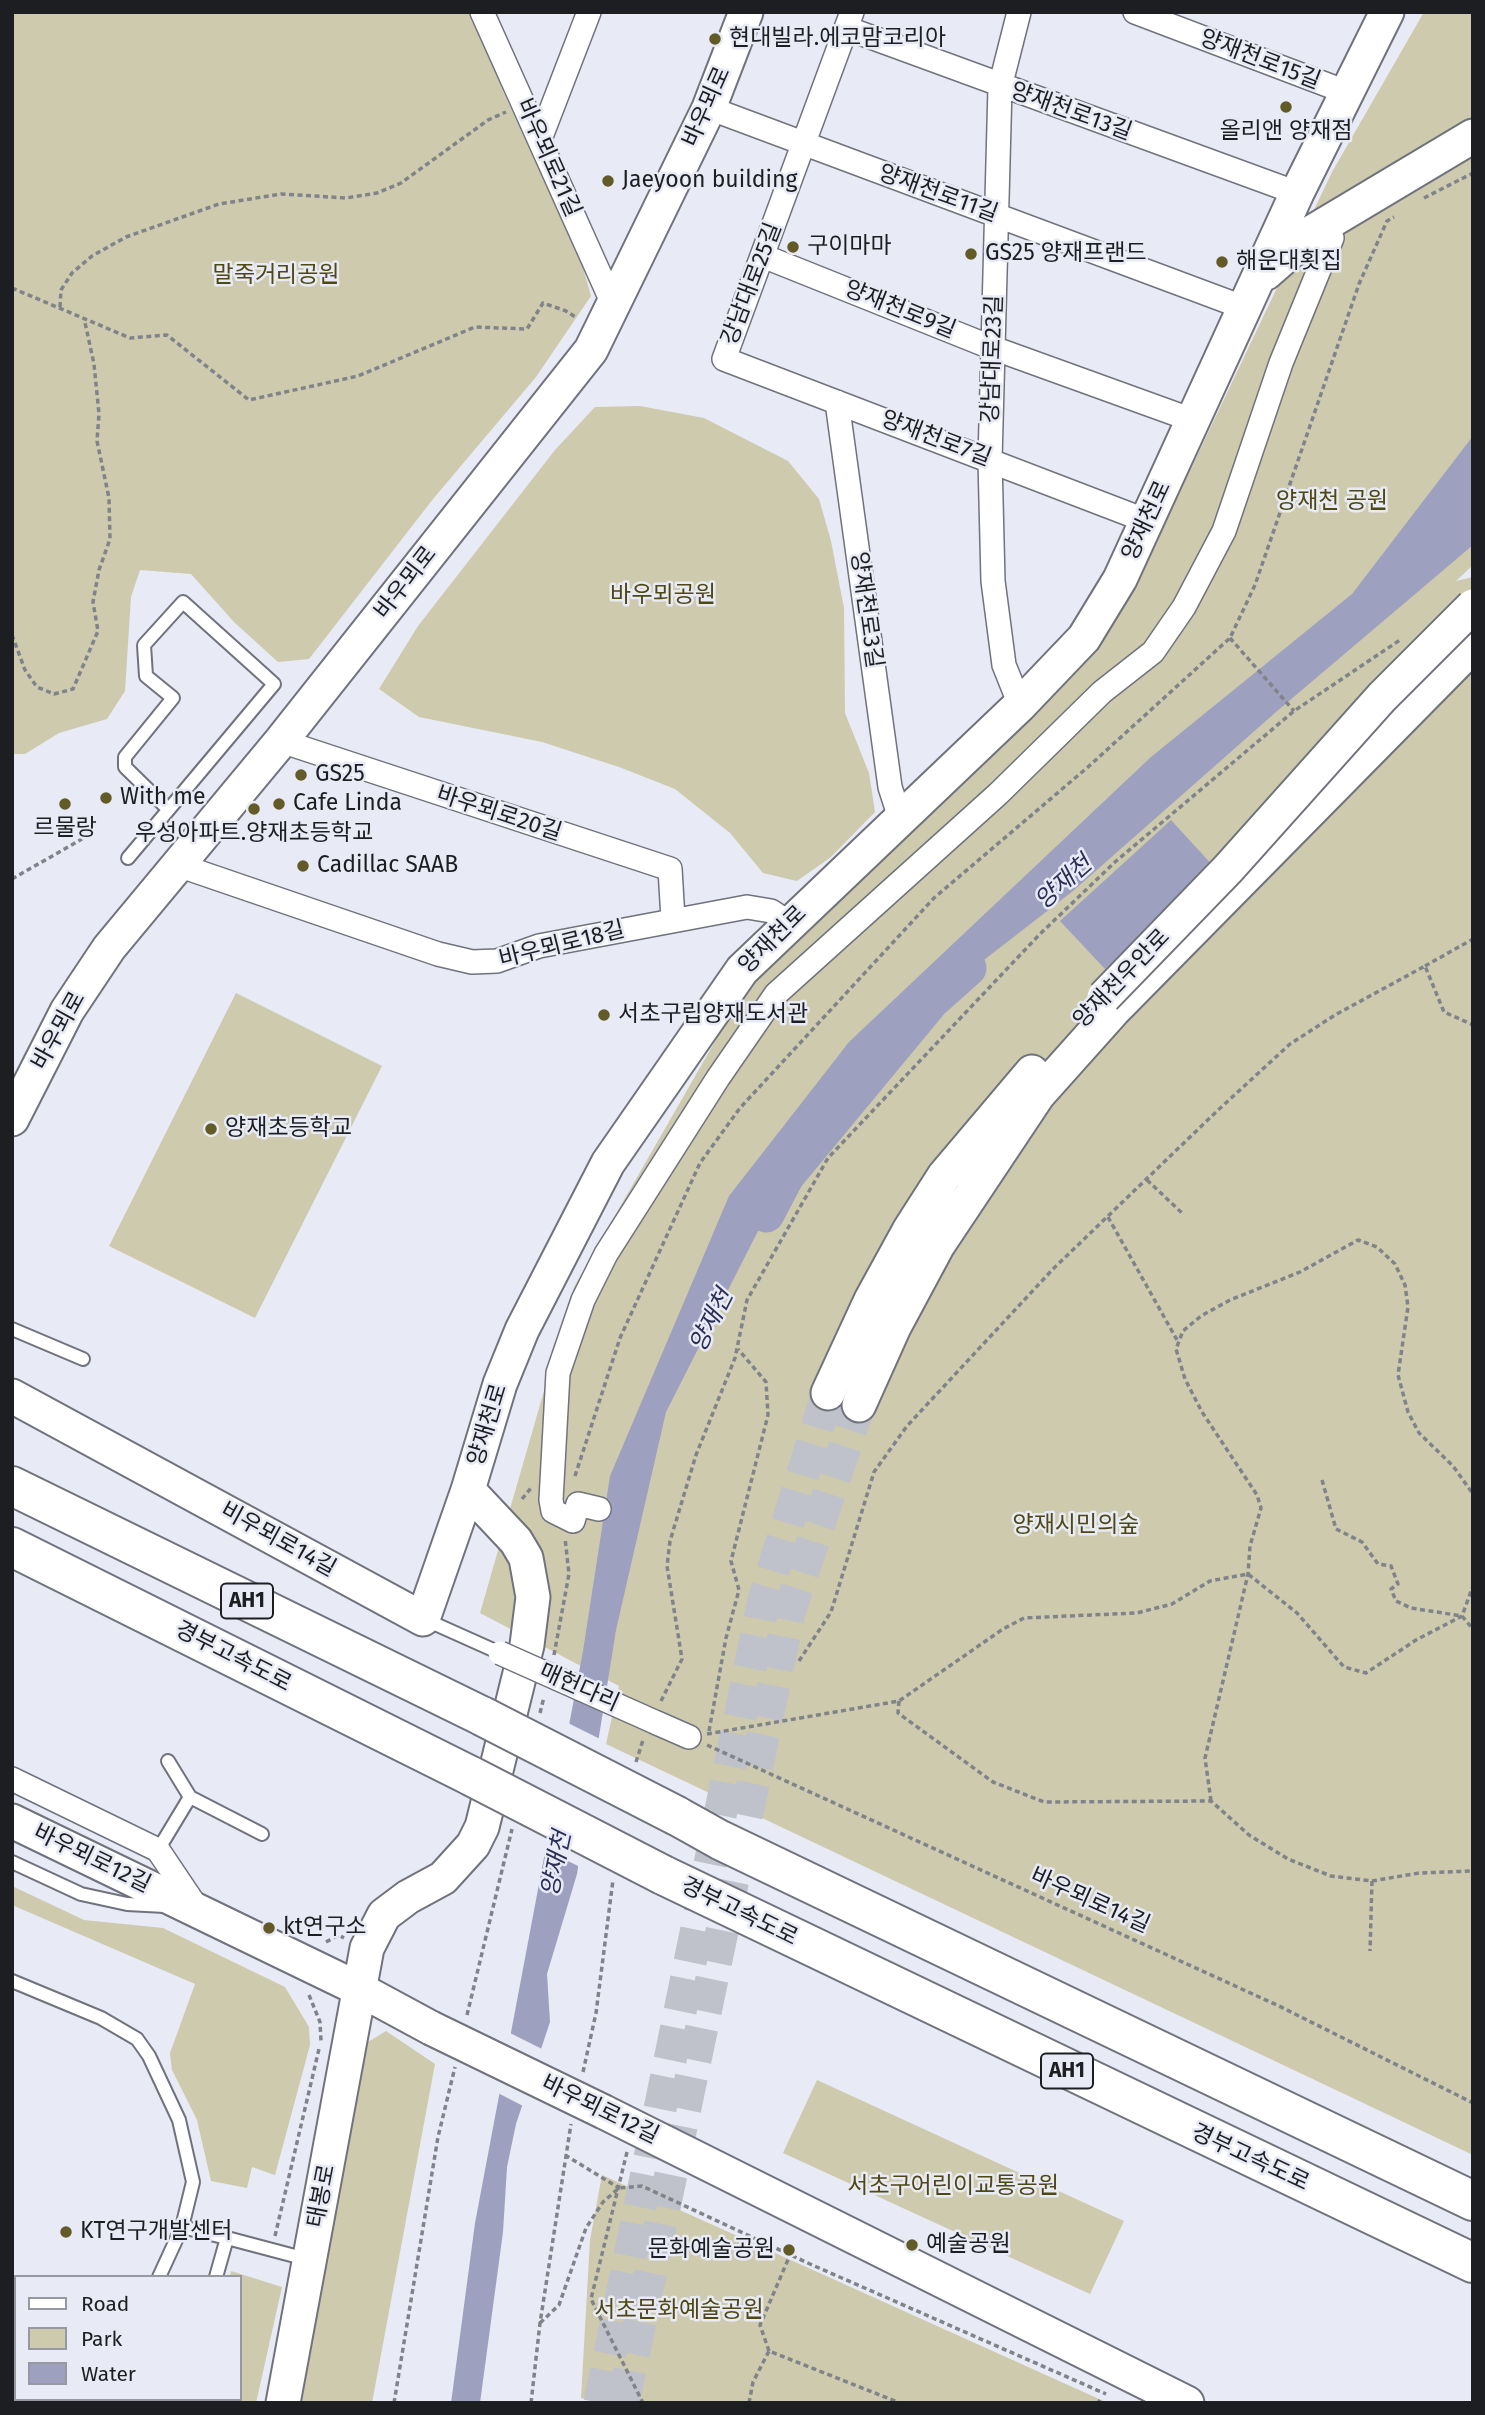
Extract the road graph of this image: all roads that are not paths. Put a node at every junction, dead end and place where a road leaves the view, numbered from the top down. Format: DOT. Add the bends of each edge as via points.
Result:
graph roads {
  1 [pos="482,12"];
  2 [pos="589,12"];
  3 [pos="1019,12"];
  4 [pos="1135,12"];
  5 [pos="1387,12"];
  6 [pos="742,13"];
  7 [pos="849,20"];
  8 [pos="1000,87"];
  9 [pos="1346,92"];
  10 [pos="709,108"];
  11 [pos="1473,136"];
  12 [pos="540,139"];
  13 [pos="805,144"];
  14 [pos="1303,180"];
  15 [pos="1364,204"];
  16 [pos="997,216"];
  17 [pos="1332,238"];
  18 [pos="764,256"];
  19 [pos="1251,295"];
  20 [pos="613,304"];
  21 [pos="993,348"];
  22 [pos="724,359"];
  23 [pos="837,401"];
  24 [pos="1195,421"];
  25 [pos="990,460"];
  26 [pos="1147,521"];
  27 [pos="1473,606"];
  28 [pos="1473,646"];
  29 [pos="1020,705"];
  30 [pos="281,741"];
  31 [pos="168,809"];
  32 [pos="900,818"];
  33 [pos="128,858"];
  34 [pos="178,865"];
  35 [pos="673,919"];
  36 [pos="789,923"];
  37 [pos="1109,1003"];
  38 [pos="12,1119"];
  39 [pos="12,1329"];
  40 [pos="83,1359"];
  41 [pos="828,1393"];
  42 [pos="12,1396"];
  43 [pos="859,1405"];
  44 [pos="12,1486"];
  45 [pos="468,1490"];
  46 [pos="599,1509"];
  47 [pos="12,1547"];
  48 [pos="423,1619"];
  49 [pos="500,1653"];
  50 [pos="699,1735"];
  51 [pos="168,1761"];
  52 [pos="12,1779"];
  53 [pos="190,1797"];
  54 [pos="12,1821"];
  55 [pos="262,1834"];
  56 [pos="158,1850"];
  57 [pos="12,1862"];
  58 [pos="199,1911"];
  59 [pos="12,1981"];
  60 [pos="357,1988"];
  61 [pos="1473,2201"];
  62 [pos="182,2227"];
  63 [pos="227,2238"];
  64 [pos="310,2260"];
  65 [pos="1473,2263"];
  66 [pos="160,2275"];
  67 [pos="217,2275"];
  68 [pos="1180,2401"];
  69 [pos="283,2403"];
  1 -- 12 [label="street, 바우뫼로21길"];
  2 -- 12 [label="street"];
  3 -- 8 [label="street, 강남대로23길"];
  4 -- 9 [label="street, 양재천로15길"];
  5 -- 9 [label="street, 양재천로"];
  6 -- 10 [label="street, 바우뫼로"];
  7 -- 8 [label="street, 양재천로13길"];
  7 -- 13 [label="street, 강남대로25길"];
  8 -- 14 [label="street, 양재천로13길"];
  8 -- 16 [label="street, 강남대로23길"];
  9 -- 14 [label="street, 양재천로"];
  10 -- 13 [label="street, 양재천로11길"];
  10 -- 20 [label="street, 바우뫼로"];
  11 -- 15 [label="street"];
  12 -- 20 [label="street, 바우뫼로21길"];
  13 -- 16 [label="street, 양재천로11길"];
  13 -- 18 [label="street, 강남대로25길"];
  14 -- 15 [label="street" via="1324,202"];
  14 -- 19 [label="street, 양재천로"];
  15 -- 19 [label="street" via="1314,231"];
  16 -- 19 [label="street, 양재천로11길"];
  16 -- 21 [label="street, 강남대로23길"];
  17 -- 46 [label="street" via="1281,363 1224,531 1184,607 1153,652 1102,692 998,794 776,994 606,1254 583,1300 558,1373 551,1500 553,1511 573,1521 578,1504"];
  18 -- 21 [label="street, 양재천로9길"];
  18 -- 22 [label="street, 강남대로25길"];
  19 -- 24 [label="street, 양재천로"];
  20 -- 30 [label="street, 바우뫼로" via="591,350"];
  21 -- 24 [label="street, 양재천로9길"];
  21 -- 25 [label="street, 강남대로23길"];
  22 -- 23 [label="street, 양재천로7길"];
  23 -- 25 [label="street, 양재천로7길"];
  23 -- 32 [label="street, 양재천로3길" via="890,787"];
  24 -- 26 [label="street, 양재천로"];
  25 -- 26 [label="street, 양재천로7길"];
  25 -- 29 [label="street, 강남대로23길" via="993,581 1004,665"];
  26 -- 29 [label="street, 양재천로" via="1120,579 1084,638"];
  27 -- 37 [label="street, 양재천우안로, bridge" via="1382,697"];
  28 -- 37 [label="street, 양재천우안로"];
  29 -- 32 [label="street, 양재천로"];
  30 -- 34 [label="street, 바우뫼로"];
  30 -- 35 [label="street, 바우뫼로20길" via="670,869"];
  31 -- 31 [label="lane" via="274,684 183,602 144,645 146,676 173,698 125,757 125,766"];
  31 -- 33 [label="lane"];
  32 -- 36 [label="street, 양재천로"];
  34 -- 35 [label="street, 바우뫼로18길" via="472,962 497,961 540,947"];
  34 -- 38 [label="street, 바우뫼로" via="109,948 66,1011"];
  35 -- 36 [label="street, 바우뫼로18길" via="747,907 771,911"];
  36 -- 45 [label="street, 양재천로" via="715,1004 608,1163 522,1330 500,1384"];
  37 -- 41 [label="street, 양재천우안로" via="987,1122 944,1177 871,1300"];
  37 -- 43 [label="street, 양재천우안로" via="1038,1095 938,1245"];
  39 -- 40 [label="lane"];
  42 -- 48 [label="street, 비우뫼로14길"];
  44 -- 61 [label="highway, AH1, bridge" via="482,1716 720,1840"];
  45 -- 48 [label="street"];
  45 -- 60 [label="street, 양재천로" via="526,1558 533,1597 527,1646 482,1827 455,1867 384,1915 373,1932"];
  47 -- 65 [label="highway, 경부고속도로 / AH1, bridge" via="663,1875"];
  48 -- 49 [label="lane"];
  49 -- 50 [label="street, 매헌다리, bridge" via="657,1723"];
  51 -- 53 [label="lane"];
  52 -- 56 [label="street"];
  53 -- 55 [label="lane"];
  53 -- 56 [label="lane"];
  54 -- 58 [label="street, 바우뫼로12길"];
  56 -- 58 [label="street"];
  57 -- 58 [label="lane" via="81,1894"];
  58 -- 60 [label="street, 바우뫼로12길"];
  59 -- 62 [label="lane" via="101,2018 138,2039 179,2120 193,2182"];
  60 -- 64 [label="street, 태봉로"];
  60 -- 68 [label="street, 바우뫼로12길, bridge"];
  62 -- 63 [label="lane"];
  62 -- 66 [label="lane"];
  63 -- 64 [label="lane"];
  63 -- 67 [label="lane"];
  64 -- 69 [label="street, 태봉로"];
}
